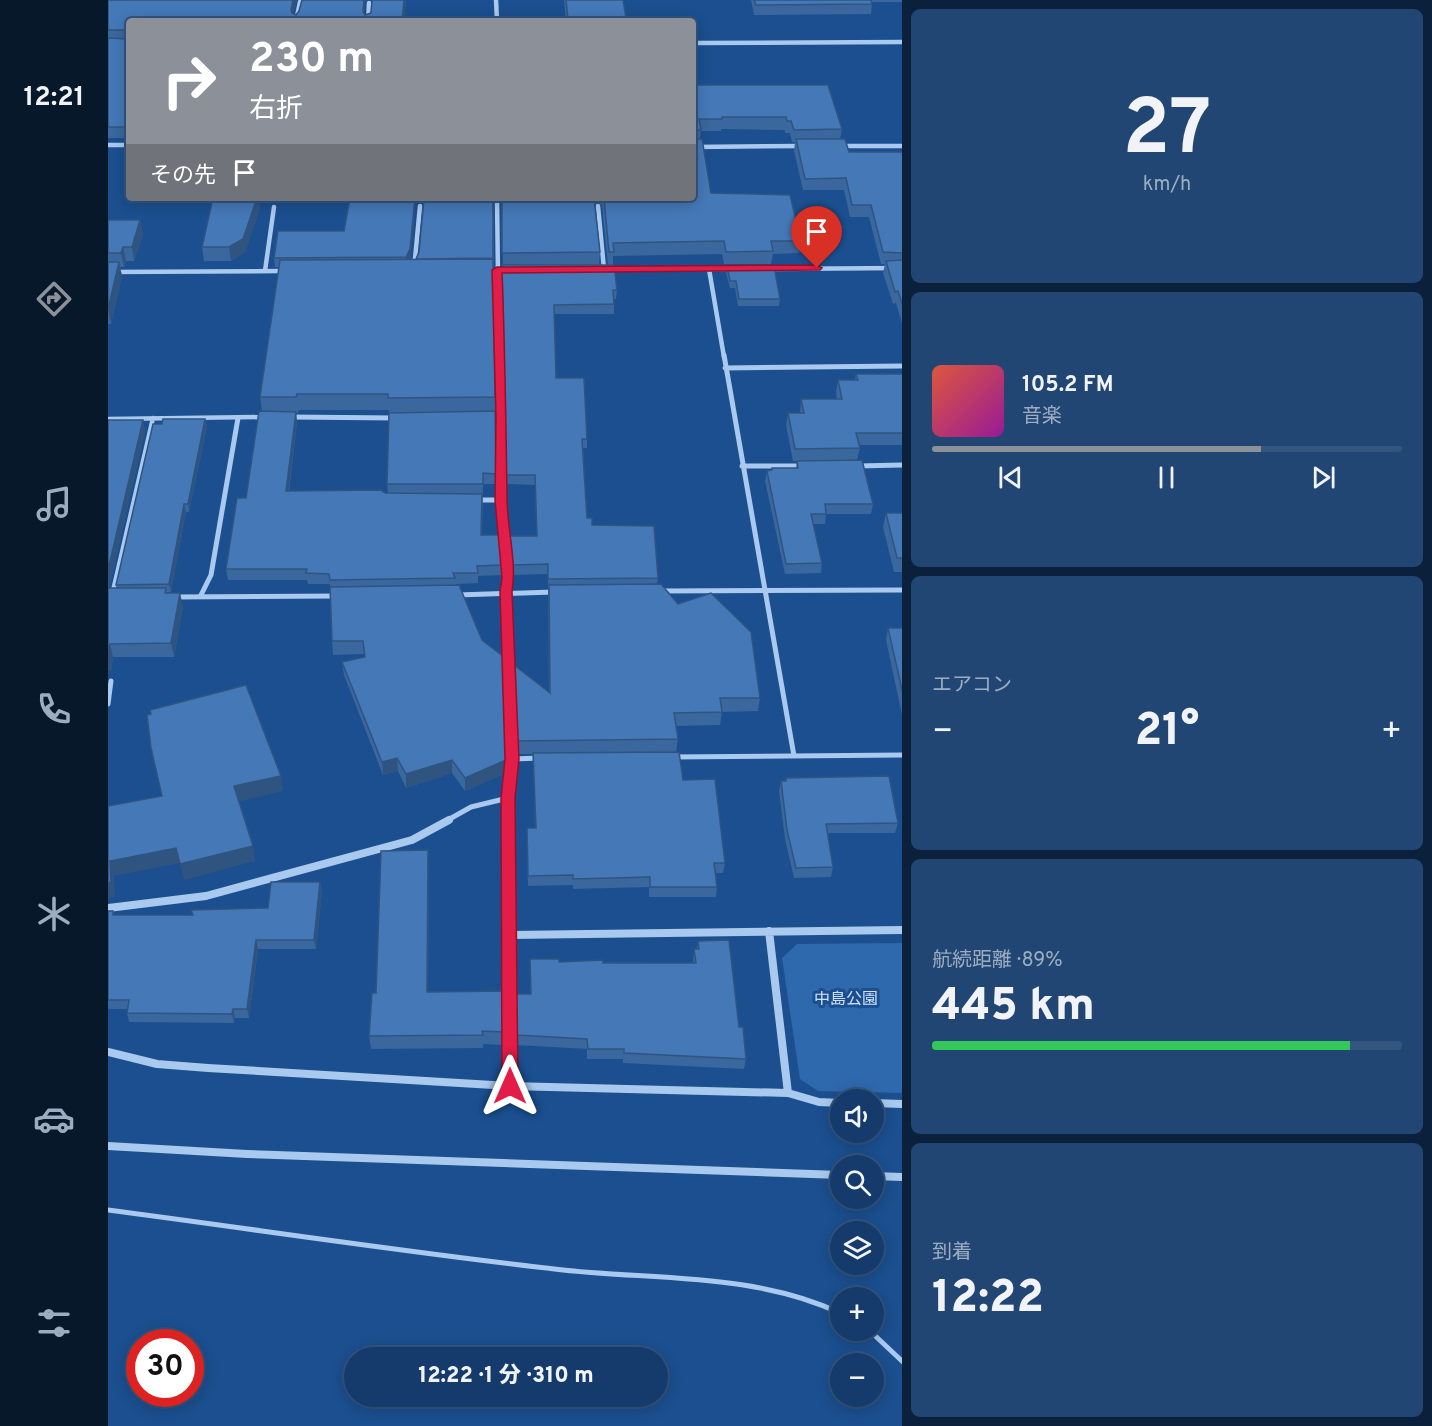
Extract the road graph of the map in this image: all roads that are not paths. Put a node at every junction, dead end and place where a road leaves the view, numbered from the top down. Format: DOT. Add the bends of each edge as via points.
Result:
graph roads {
  1 [pos="496,0"];
  2 [pos="300,2"];
  3 [pos="369,3"];
  4 [pos="297,18"];
  5 [pos="368,18"];
  6 [pos="497,18"];
  7 [pos="902,42"];
  8 [pos="696,43"];
  9 [pos="108,145"];
  10 [pos="126,145"];
  11 [pos="809,146"];
  12 [pos="833,146"];
  13 [pos="902,146"];
  14 [pos="696,147"];
  15 [pos="497,201"];
  16 [pos="420,206"];
  17 [pos="598,206"];
  18 [pos="274,207"];
  19 [pos="604,268"];
  20 [pos="766,268"];
  21 [pos="902,268"];
  22 [pos="592,269"];
  23 [pos="709,269"];
  24 [pos="743,269"];
  25 [pos="486,270"];
  26 [pos="497,270"];
  27 [pos="509,270"];
  28 [pos="265,271"];
  29 [pos="289,271"];
  30 [pos="420,271"];
  31 [pos="108,272"];
  32 [pos="902,366"];
  33 [pos="725,368"];
  34 [pos="272,417"];
  35 [pos="283,417"];
  36 [pos="490,417"];
  37 [pos="501,417"];
  38 [pos="108,418"];
  39 [pos="153,418"];
  40 [pos="237,418"];
  41 [pos="398,418"];
  42 [pos="902,465"];
  43 [pos="742,466"];
  44 [pos="811,466"];
  45 [pos="845,466"];
  46 [pos="466,500"];
  47 [pos="501,500"];
  48 [pos="902,590"];
  49 [pos="647,591"];
  50 [pos="764,591"];
  51 [pos="506,592"];
  52 [pos="565,592"];
  53 [pos="450,595"];
  54 [pos="343,596"];
  55 [pos="110,597"];
  56 [pos="123,597"];
  57 [pos="167,597"];
  58 [pos="200,597"];
  59 [pos="111,681"];
  60 [pos="108,704"];
  61 [pos="902,755"];
  62 [pos="794,756"];
  63 [pos="547,758"];
  64 [pos="665,758"];
  65 [pos="512,759"];
  66 [pos="508,798"];
  67 [pos="108,908"];
  68 [pos="902,930"];
  69 [pos="769,932"];
  70 [pos="510,935"];
  71 [pos="108,1052"];
  72 [pos="510,1086"];
  73 [pos="788,1094"];
  74 [pos="830,1103"];
  75 [pos="884,1103"];
  76 [pos="902,1104"];
  77 [pos="108,1146"];
  78 [pos="830,1175"];
  79 [pos="884,1176"];
  80 [pos="902,1177"];
  81 [pos="108,1210"];
  82 [pos="830,1308"];
  83 [pos="883,1341"];
  84 [pos="902,1361"];
  1 -- 6 [label="street"];
  2 -- 4 [label="street"];
  3 -- 5 [label="street"];
  7 -- 8 [label="street"];
  9 -- 10 [label="street"];
  11 -- 14 [label="street"];
  12 -- 13 [label="street"];
  15 -- 26 [label="street"];
  16 -- 30 [label="street" via="416,259 409,271"];
  17 -- 19 [label="street"];
  18 -- 28 [label="street"];
  19 -- 22 [label="street"];
  19 -- 23 [label="street"];
  20 -- 21 [label="street"];
  23 -- 24 [label="street"];
  23 -- 33 [label="street"];
  25 -- 26 [label="street"];
  26 -- 27 [label="street"];
  26 -- 37 [label="street"];
  28 -- 29 [label="street"];
  28 -- 31 [label="street"];
  32 -- 33 [label="street"];
  33 -- 43 [label="street"];
  34 -- 40 [label="lane"];
  35 -- 41 [label="street"];
  36 -- 37 [label="street"];
  37 -- 47 [label="street"];
  38 -- 39 [label="lane"];
  39 -- 40 [label="lane"];
  39 -- 55 [label="lane"];
  40 -- 58 [label="street" via="211,575"];
  42 -- 45 [label="street"];
  43 -- 44 [label="street"];
  43 -- 50 [label="street"];
  46 -- 47 [label="street"];
  47 -- 51 [label="street"];
  48 -- 50 [label="street"];
  49 -- 50 [label="street"];
  50 -- 62 [label="street"];
  51 -- 52 [label="street"];
  51 -- 53 [label="street"];
  51 -- 65 [label="street"];
  54 -- 58 [label="street"];
  55 -- 56 [label="street"];
  57 -- 58 [label="street"];
  59 -- 60 [label="street"];
  61 -- 62 [label="street"];
  62 -- 64 [label="street"];
  63 -- 65 [label="street"];
  65 -- 66 [label="street"];
  66 -- 67 [label="street" via="471,807 411,840 206,896"];
  66 -- 70 [label="street"];
  68 -- 69 [label="street"];
  69 -- 70 [label="street"];
  69 -- 73 [label="street"];
  70 -- 72 [label="street"];
  71 -- 72 [label="street" via="157,1064"];
  72 -- 73 [label="street"];
  73 -- 74 [label="street"];
  75 -- 76 [label="street"];
  77 -- 78 [label="street"];
  79 -- 80 [label="street"];
  81 -- 82 [label="lane" via="609,1275 724,1284 794,1294"];
  83 -- 84 [label="lane"];
}
